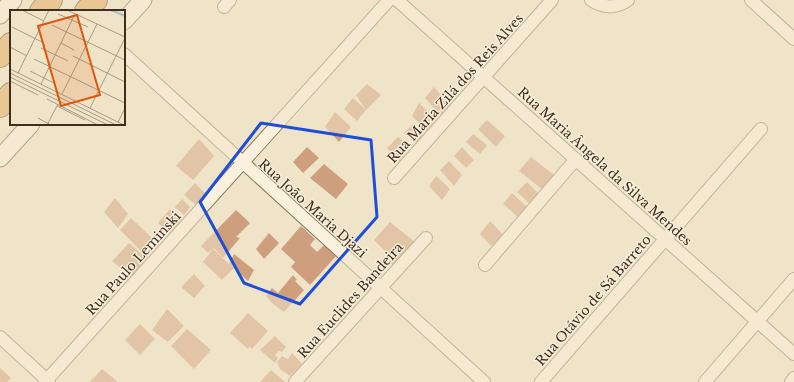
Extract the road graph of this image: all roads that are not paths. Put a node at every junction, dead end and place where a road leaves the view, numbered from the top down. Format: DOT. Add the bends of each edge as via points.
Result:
graph roads {
  1 [pos="14,0"];
  2 [pos="51,0"];
  3 [pos="96,0"];
  4 [pos="143,0"];
  5 [pos="389,0"];
  6 [pos="397,0"];
  7 [pos="552,0"];
  8 [pos="590,0"];
  9 [pos="628,0"];
  10 [pos="751,0"];
  11 [pos="42,10"];
  12 [pos="87,10"];
  13 [pos="0,15"];
  14 [pos="125,20"];
  15 [pos="794,39"];
  16 [pos="10,45"];
  17 [pos="125,55"];
  18 [pos="0,56"];
  19 [pos="484,77"];
  20 [pos="10,95"];
  21 [pos="0,106"];
  22 [pos="30,125"];
  23 [pos="761,128"];
  24 [pos="0,158"];
  25 [pos="576,159"];
  26 [pos="242,162"];
  27 [pos="394,178"];
  28 [pos="426,238"];
  29 [pos="665,239"];
  30 [pos="485,265"];
  31 [pos="794,279"];
  32 [pos="380,288"];
  33 [pos="757,321"];
  34 [pos="0,337"];
  35 [pos="794,354"];
  36 [pos="794,378"];
  37 [pos="47,381"];
  38 [pos="295,382"];
  39 [pos="484,382"];
  40 [pos="541,382"];
  41 [pos="705,382"];
  42 [pos="791,382"];
  1 -- 13 [label="street"];
  2 -- 11 [label="highway"];
  3 -- 12 [label="highway"];
  4 -- 14 [label="street"];
  5 -- 26 [label="street, Rua Paulo Leminski"];
  6 -- 19 [label="street, Rua Maria Ângela da Silva Mendes"];
  7 -- 19 [label="street, Rua Maria Zilá dos Reis Alves"];
  8 -- 9 [label="street" via="599,5 612,6"];
  10 -- 15 [label="street"];
  16 -- 18 [label="highway"];
  17 -- 26 [label="street, Rua João Maria Djazi"];
  19 -- 25 [label="street, Rua Maria Ângela da Silva Mendes"];
  19 -- 27 [label="street, Rua Maria Zilá dos Reis Alves"];
  20 -- 21 [label="highway"];
  22 -- 24 [label="street"];
  23 -- 29 [label="street, Rua Otávio de Sá Barreto"];
  25 -- 29 [label="street, Rua Maria Ângela da Silva Mendes"];
  25 -- 30 [label="street"];
  26 -- 32 [label="street, Rua João Maria Djazi"];
  26 -- 37 [label="street, Rua Paulo Leminski"];
  28 -- 32 [label="street, Rua Euclides Bandeira"];
  29 -- 33 [label="street, Rua Maria Ângela da Silva Mendes"];
  29 -- 40 [label="street, Rua Otávio de Sá Barreto"];
  31 -- 33 [label="street"];
  32 -- 38 [label="street, Rua Euclides Bandeira"];
  32 -- 39 [label="street, Rua João Maria Djazi"];
  33 -- 35 [label="street, Rua Maria Ângela da Silva Mendes"];
  33 -- 41 [label="street"];
  34 -- 37 [label="street"];
  36 -- 42 [label="street"];
}
